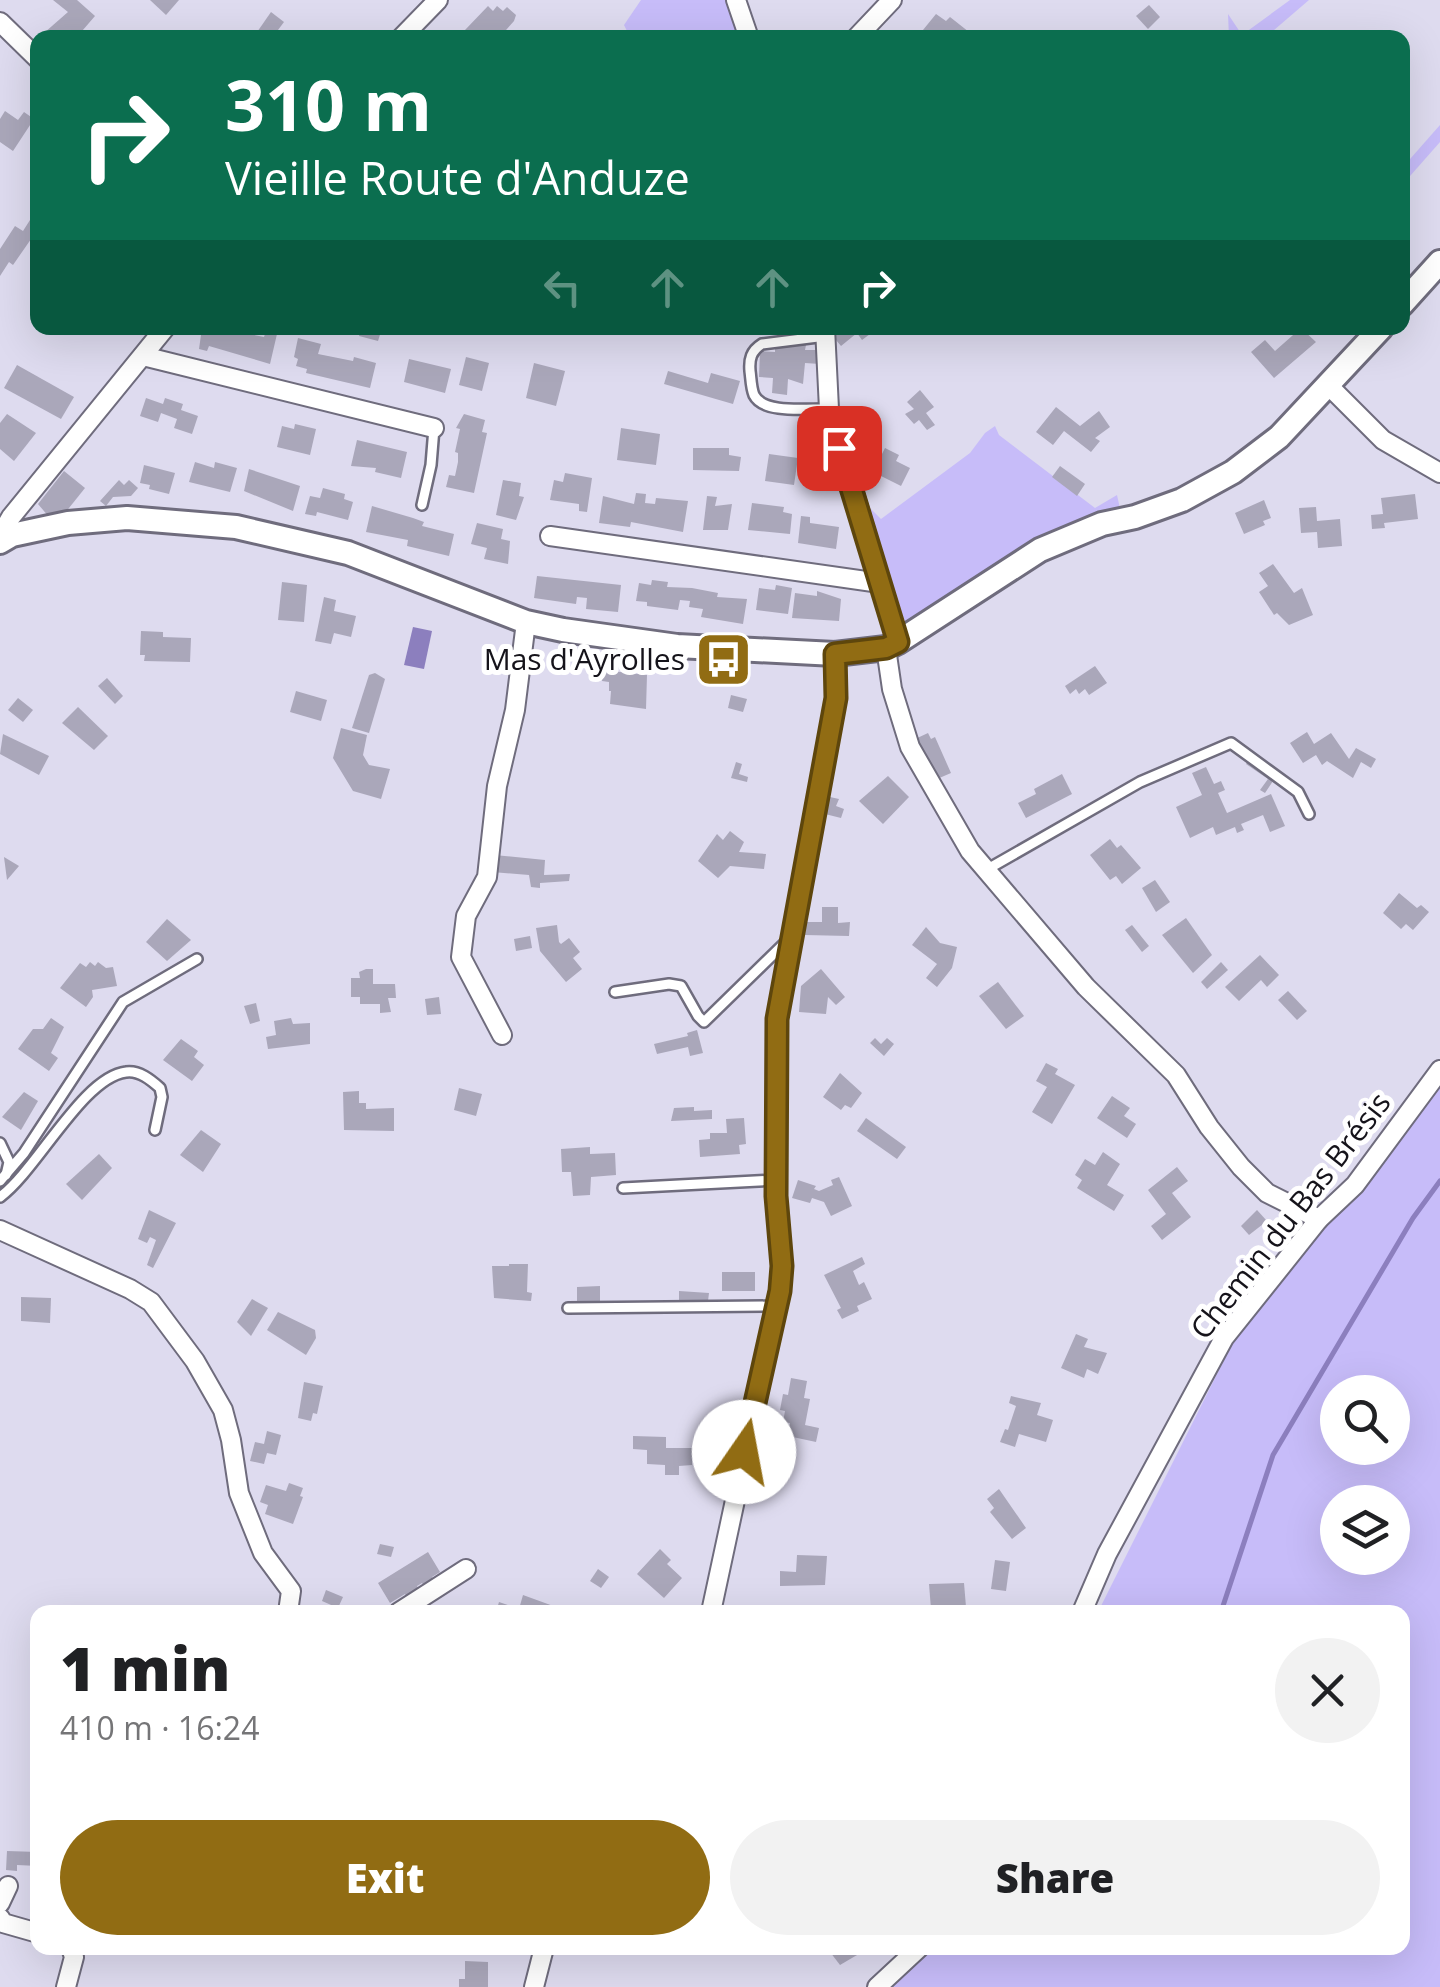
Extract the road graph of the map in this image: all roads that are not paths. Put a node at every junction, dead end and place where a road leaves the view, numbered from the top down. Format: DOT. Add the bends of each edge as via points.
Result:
graph roads {
  1 [pos="438,0"];
  2 [pos="736,0"];
  3 [pos="892,0"];
  4 [pos="0,22"];
  5 [pos="409,30"];
  6 [pos="747,30"];
  7 [pos="864,30"];
  8 [pos="30,51"];
  9 [pos="1440,262"];
  10 [pos="1410,295"];
  11 [pos="160,335"];
  12 [pos="808,335"];
  13 [pos="826,335"];
  14 [pos="1374,335"];
  15 [pos="143,356"];
  16 [pos="1328,385"];
  17 [pos="829,409"];
  18 [pos="434,428"];
  19 [pos="1440,473"];
  20 [pos="422,505"];
  21 [pos="550,536"];
  22 [pos="2,541"];
  23 [pos="880,584"];
  24 [pos="526,622"];
  25 [pos="892,645"];
  26 [pos="835,654"];
  27 [pos="1310,814"];
  28 [pos="986,870"];
  29 [pos="792,936"];
  30 [pos="197,959"];
  31 [pos="615,992"];
  32 [pos="502,1035"];
  33 [pos="1440,1070"];
  34 [pos="155,1130"];
  35 [pos="0,1143"];
  36 [pos="2,1180"];
  37 [pos="776,1180"];
  38 [pos="623,1188"];
  39 [pos="0,1197"];
  40 [pos="1319,1219"];
  41 [pos="0,1230"];
  42 [pos="776,1306"];
  43 [pos="568,1308"];
  44 [pos="466,1569"];
  45 [pos="289,1605"];
  46 [pos="409,1605"];
  47 [pos="712,1605"];
  48 [pos="1085,1605"];
  49 [pos="0,1918"];
  50 [pos="30,1931"];
  51 [pos="74,1955"];
  52 [pos="542,1955"];
  53 [pos="911,1955"];
  54 [pos="66,1987"];
  55 [pos="534,1987"];
  56 [pos="877,1987"];
  1 -- 5 [label="street"];
  2 -- 6 [label="street"];
  3 -- 7 [label="street"];
  4 -- 8 [label="street"];
  9 -- 10 [label="street"];
  11 -- 15 [label="street"];
  12 -- 17 [label="lane" via="754,350 752,392 772,407"];
  13 -- 17 [label="street"];
  14 -- 16 [label="street"];
  15 -- 18 [label="street"];
  15 -- 22 [label="street" via="11,516"];
  16 -- 19 [label="street" via="1383,440"];
  16 -- 25 [label="street" via="1279,437 1233,472 1182,500 1040,550"];
  17 -- 23 [label="street"];
  18 -- 20 [label="lane"];
  21 -- 23 [label="street"];
  22 -- 24 [label="street" via="68,523 127,518 236,527 348,552"];
  23 -- 25 [label="street"];
  24 -- 26 [label="street" via="677,646"];
  24 -- 32 [label="street" via="487,877 466,916 461,957"];
  25 -- 26 [label="street"];
  25 -- 28 [label="street" via="892,689 910,747"];
  26 -- 29 [label="street" via="836,698"];
  27 -- 28 [label="lane" via="1298,792 1231,743 1140,782"];
  28 -- 40 [label="street" via="1086,987 1176,1075 1242,1167 1268,1194"];
  29 -- 31 [label="lane" via="704,1022 681,986"];
  29 -- 37 [label="street" via="777,1019"];
  30 -- 36 [label="lane" via="123,1002"];
  33 -- 40 [label="street, Chemin du Bas Brésis" via="1355,1185"];
  34 -- 39 [label="lane" via="160,1088 140,1074 110,1078"];
  35 -- 36 [label="lane" via="8,1162"];
  37 -- 38 [label="lane"];
  37 -- 42 [label="street" via="782,1266"];
  40 -- 48 [label="street, Chemin du Bas Brésis" via="1224,1338"];
  41 -- 45 [label="street" via="151,1302 223,1410 238,1494 263,1553 291,1591"];
  42 -- 43 [label="lane"];
  42 -- 47 [label="street"];
  44 -- 46 [label="street"];
  49 -- 50 [label="street"];
  51 -- 54 [label="street"];
  52 -- 55 [label="street"];
  53 -- 56 [label="street"];
}
